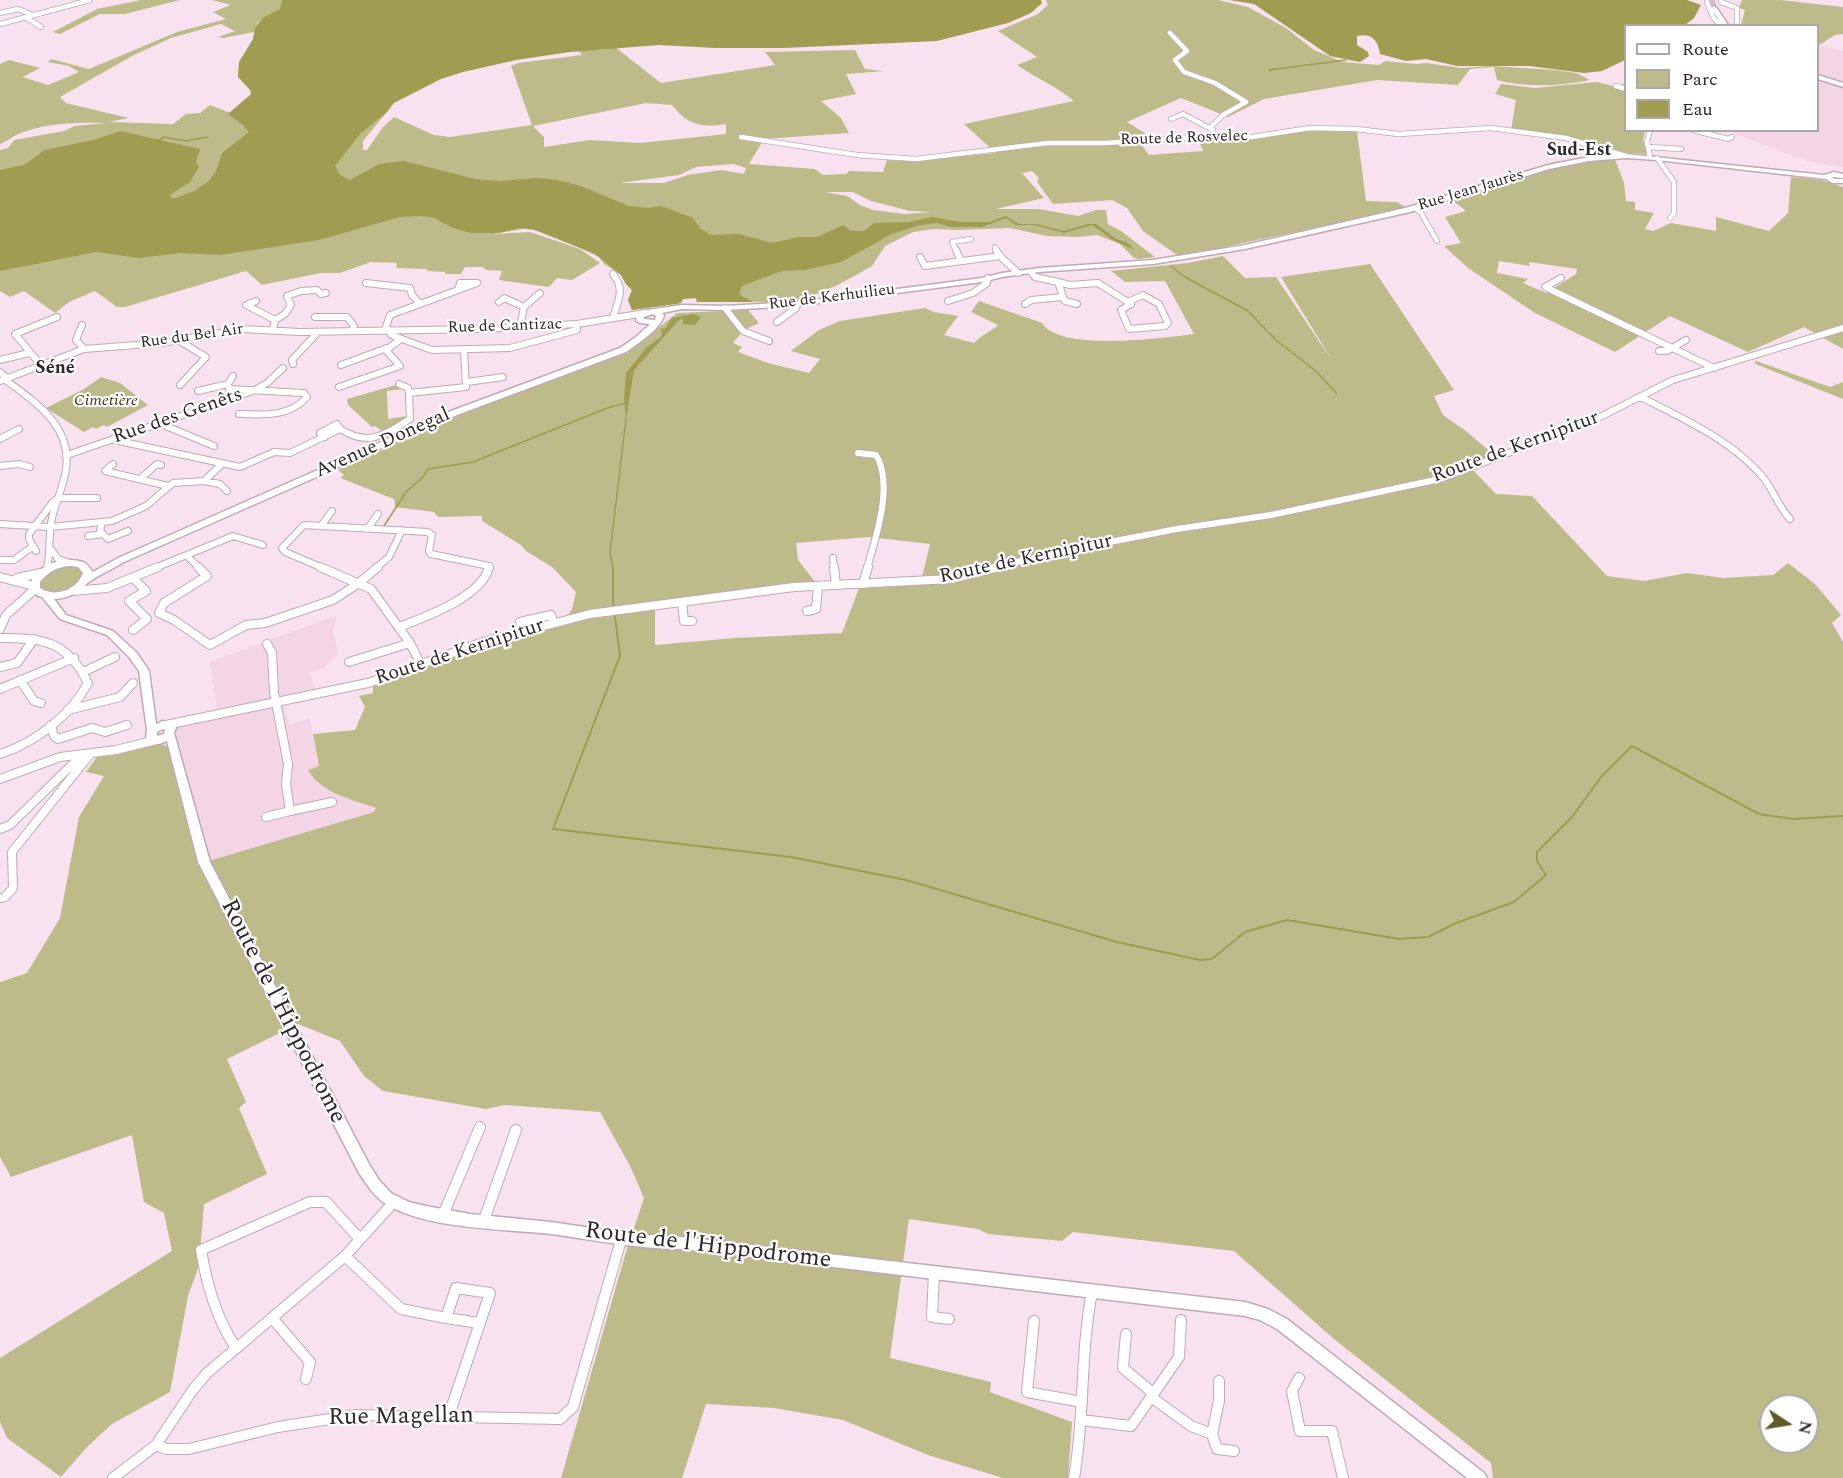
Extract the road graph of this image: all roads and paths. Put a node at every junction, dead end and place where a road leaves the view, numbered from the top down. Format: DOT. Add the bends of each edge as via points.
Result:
graph roads {
  1 [pos="90,0"];
  2 [pos="1707,2"];
  3 [pos="1721,3"];
  4 [pos="1714,8"];
  5 [pos="0,13"];
  6 [pos="35,16"];
  7 [pos="27,18"];
  8 [pos="0,24"];
  9 [pos="1719,24"];
  10 [pos="1725,24"];
  11 [pos="1737,24"];
  12 [pos="41,27"];
  13 [pos="1170,33"];
  14 [pos="1819,77"];
  15 [pos="1843,84"];
  16 [pos="1616,86"];
  17 [pos="1624,88"];
  18 [pos="1171,119"];
  19 [pos="1210,128"];
  20 [pos="1649,132"];
  21 [pos="1701,132"];
  22 [pos="1218,136"];
  23 [pos="741,137"];
  24 [pos="1732,137"];
  25 [pos="1648,147"];
  26 [pos="1682,149"];
  27 [pos="1626,156"];
  28 [pos="1654,157"];
  29 [pos="1827,177"];
  30 [pos="1843,177"];
  31 [pos="1843,182"];
  32 [pos="1415,208"];
  33 [pos="1670,218"];
  34 [pos="971,239"];
  35 [pos="1437,241"];
  36 [pos="995,247"];
  37 [pos="1000,256"];
  38 [pos="920,257"];
  39 [pos="961,261"];
  40 [pos="1033,272"];
  41 [pos="613,274"];
  42 [pos="1017,274"];
  43 [pos="987,278"];
  44 [pos="1561,278"];
  45 [pos="1058,282"];
  46 [pos="366,283"];
  47 [pos="458,290"];
  48 [pos="326,293"];
  49 [pos="540,293"];
  50 [pos="1063,297"];
  51 [pos="256,301"];
  52 [pos="948,301"];
  53 [pos="499,302"];
  54 [pos="1128,302"];
  55 [pos="420,304"];
  56 [pos="797,304"];
  57 [pos="1025,304"];
  58 [pos="1077,304"];
  59 [pos="524,307"];
  60 [pos="705,308"];
  61 [pos="725,308"];
  62 [pos="57,317"];
  63 [pos="315,317"];
  64 [pos="613,318"];
  65 [pos="275,320"];
  66 [pos="645,320"];
  67 [pos="657,321"];
  68 [pos="777,322"];
  69 [pos="577,324"];
  70 [pos="82,325"];
  71 [pos="520,327"];
  72 [pos="1843,328"];
  73 [pos="273,330"];
  74 [pos="387,330"];
  75 [pos="352,331"];
  76 [pos="318,332"];
  77 [pos="401,339"];
  78 [pos="178,340"];
  79 [pos="1686,340"];
  80 [pos="769,341"];
  81 [pos="387,348"];
  82 [pos="1674,348"];
  83 [pos="84,349"];
  84 [pos="464,349"];
  85 [pos="1659,351"];
  86 [pos="29,353"];
  87 [pos="0,360"];
  88 [pos="40,364"];
  89 [pos="293,364"];
  90 [pos="341,365"];
  91 [pos="283,368"];
  92 [pos="1714,368"];
  93 [pos="0,372"];
  94 [pos="233,376"];
  95 [pos="503,377"];
  96 [pos="4,379"];
  97 [pos="468,382"];
  98 [pos="228,384"];
  99 [pos="399,384"];
  100 [pos="180,385"];
  101 [pos="339,387"];
  102 [pos="198,391"];
  103 [pos="253,391"];
  104 [pos="409,393"];
  105 [pos="1641,397"];
  106 [pos="239,414"];
  107 [pos="161,424"];
  108 [pos="19,429"];
  109 [pos="0,440"];
  110 [pos="114,440"];
  111 [pos="214,446"];
  112 [pos="858,453"];
  113 [pos="67,455"];
  114 [pos="113,464"];
  115 [pos="222,464"];
  116 [pos="161,465"];
  117 [pos="0,466"];
  118 [pos="30,467"];
  119 [pos="140,479"];
  120 [pos="204,481"];
  121 [pos="168,486"];
  122 [pos="227,491"];
  123 [pos="58,498"];
  124 [pos="97,498"];
  125 [pos="332,511"];
  126 [pos="378,514"];
  127 [pos="1790,519"];
  128 [pos="102,523"];
  129 [pos="0,524"];
  130 [pos="33,526"];
  131 [pos="321,526"];
  132 [pos="50,527"];
  133 [pos="368,528"];
  134 [pos="402,530"];
  135 [pos="128,531"];
  136 [pos="103,534"];
  137 [pos="88,536"];
  138 [pos="263,545"];
  139 [pos="51,549"];
  140 [pos="187,556"];
  141 [pos="833,558"];
  142 [pos="1,560"];
  143 [pos="121,560"];
  144 [pos="70,563"];
  145 [pos="84,566"];
  146 [pos="44,571"];
  147 [pos="0,577"];
  148 [pos="9,578"];
  149 [pos="133,578"];
  150 [pos="88,583"];
  151 [pos="359,583"];
  152 [pos="863,584"];
  153 [pos="836,585"];
  154 [pos="818,586"];
  155 [pos="40,591"];
  156 [pos="70,592"];
  157 [pos="682,602"];
  158 [pos="58,611"];
  159 [pos="807,611"];
  160 [pos="3,615"];
  161 [pos="692,621"];
  162 [pos="520,622"];
  163 [pos="554,622"];
  164 [pos="399,627"];
  165 [pos="0,629"];
  166 [pos="133,630"];
  167 [pos="0,638"];
  168 [pos="34,639"];
  169 [pos="410,643"];
  170 [pos="267,644"];
  171 [pos="115,657"];
  172 [pos="74,658"];
  173 [pos="350,662"];
  174 [pos="421,665"];
  175 [pos="0,667"];
  176 [pos="83,672"];
  177 [pos="20,680"];
  178 [pos="133,683"];
  179 [pos="0,689"];
  180 [pos="276,702"];
  181 [pos="41,704"];
  182 [pos="67,711"];
  183 [pos="51,725"];
  184 [pos="127,725"];
  185 [pos="161,733"];
  186 [pos="0,754"];
  187 [pos="87,754"];
  188 [pos="0,779"];
  189 [pos="332,802"];
  190 [pos="290,811"];
  191 [pos="266,817"];
  192 [pos="0,829"];
  193 [pos="0,898"];
  194 [pos="480,1127"];
  195 [pos="516,1130"];
  196 [pos="394,1202"];
  197 [pos="443,1215"];
  198 [pos="484,1220"];
  199 [pos="359,1238"];
  200 [pos="621,1240"];
  201 [pos="345,1256"];
  202 [pos="934,1273"];
  203 [pos="1092,1292"];
  204 [pos="272,1318"];
  205 [pos="446,1318"];
  206 [pos="949,1319"];
  207 [pos="1181,1320"];
  208 [pos="1034,1322"];
  209 [pos="480,1323"];
  210 [pos="1126,1334"];
  211 [pos="237,1348"];
  212 [pos="1299,1378"];
  213 [pos="306,1379"];
  214 [pos="1219,1382"];
  215 [pos="1152,1395"];
  216 [pos="1082,1402"];
  217 [pos="449,1415"];
  218 [pos="1081,1420"];
  219 [pos="1212,1434"];
  220 [pos="156,1445"];
  221 [pos="1234,1451"];
  222 [pos="113,1478"];
  223 [pos="1074,1478"];
  224 [pos="1343,1478"];
  225 [pos="1479,1478"];
  1 -- 6 [label="street"];
  2 -- 9 [label="street"];
  3 -- 11 [label="street" via="1737,8"];
  4 -- 10 [label="main road"];
  5 -- 6 [label="street" via="18,9"];
  6 -- 7 [label="street"];
  7 -- 8 [label="street"];
  7 -- 12 [label="street"];
  13 -- 19 [label="street" via="1187,51 1175,60 1183,71 1217,84 1246,102"];
  14 -- 15 [label="main road"];
  16 -- 17 [label="street"];
  18 -- 19 [label="street" via="1183,114"];
  19 -- 22 [label="street"];
  20 -- 25 [label="street"];
  21 -- 24 [label="street"];
  22 -- 23 [label="street, Route de Rosvelec" via="1048,143 916,159 857,155"];
  22 -- 27 [label="street, Route de Rosvelec" via="1252,137 1310,128 1399,134 1498,129 1566,138"];
  25 -- 26 [label="street"];
  25 -- 28 [label="street"];
  27 -- 28 [label="main road, Rue Jean Jaurès"];
  27 -- 32 [label="main road, Rue Jean Jaurès" via="1559,164"];
  28 -- 29 [label="main road, Rue Jean Jaurès"];
  28 -- 33 [label="street" via="1674,182 1674,213"];
  29 -- 30 [label="main road"];
  29 -- 31 [label="main road"];
  32 -- 35 [label="street"];
  32 -- 40 [label="main road, Rue Jean Jaurès" via="1245,247 1153,262"];
  34 -- 39 [label="street" via="951,242"];
  36 -- 37 [label="street"];
  37 -- 39 [label="street"];
  37 -- 42 [label="street"];
  38 -- 39 [label="street" via="924,266"];
  40 -- 42 [label="main road"];
  40 -- 45 [label="street" via="1035,278"];
  41 -- 64 [label="street" via="618,279 621,299"];
  42 -- 43 [label="main road, Rue de Kerhuilieu"];
  43 -- 52 [label="street" via="987,283 973,293"];
  43 -- 56 [label="main road, Rue de Kerhuilieu"];
  44 -- 82 [label="street" via="1545,287"];
  45 -- 50 [label="street"];
  45 -- 54 [label="street" via="1098,283"];
  46 -- 55 [label="street" via="410,288"];
  47 -- 55 [label="street"];
  48 -- 65 [label="street" via="311,289 287,296 291,305"];
  49 -- 59 [label="street"];
  50 -- 57 [label="street"];
  50 -- 58 [label="street"];
  51 -- 65 [label="street" via="246,305"];
  53 -- 59 [label="street" via="504,298"];
  54 -- 54 [label="street" via="1131,304 1121,310 1129,329 1168,323 1159,304 1143,295"];
  55 -- 74 [label="street" via="390,315"];
  56 -- 61 [label="main road, Rue de Kerhuilieu"];
  56 -- 68 [label="street"];
  59 -- 71 [label="street"];
  60 -- 61 [label="main road, Rue de Kerhuilieu"];
  60 -- 66 [label="main road, Rue de Kerhuilieu" via="682,307"];
  60 -- 67 [label="main road, Rue de Kerhuilieu" via="676,311"];
  61 -- 80 [label="street" via="743,331"];
  62 -- 86 [label="street" via="15,334"];
  63 -- 75 [label="street" via="347,317 354,326"];
  64 -- 66 [label="street, Rue de Cantizac"];
  64 -- 69 [label="street, Rue de Cantizac"];
  65 -- 73 [label="street"];
  66 -- 67 [label="main road, Avenue Donegal"];
  66 -- 67 [label="main road" via="658,314"];
  66 -- 143 [label="main road, Avenue Donegal" via="639,339 623,350 454,413"];
  69 -- 71 [label="street, Rue de Cantizac"];
  69 -- 84 [label="street" via="572,332 539,342 510,348"];
  70 -- 83 [label="street" via="76,340"];
  71 -- 74 [label="street, Rue de Cantizac"];
  72 -- 92 [label="street, Route de Kernipitur"];
  73 -- 76 [label="street, Rue du Bel Air"];
  73 -- 78 [label="street, Rue du Bel Air" via="243,328"];
  74 -- 75 [label="street, Rue du Bel Air"];
  74 -- 77 [label="street"];
  75 -- 76 [label="street, Rue du Bel Air"];
  76 -- 89 [label="street" via="292,360"];
  77 -- 81 [label="street"];
  77 -- 84 [label="street" via="432,350"];
  78 -- 83 [label="street, Rue du Bel Air"];
  78 -- 100 [label="street" via="206,357"];
  79 -- 82 [label="street"];
  81 -- 90 [label="street"];
  81 -- 101 [label="street" via="400,366"];
  82 -- 85 [label="street"];
  82 -- 92 [label="street"];
  83 -- 88 [label="street, Rue du Bel Air"];
  84 -- 97 [label="street"];
  86 -- 87 [label="street"];
  86 -- 88 [label="street"];
  88 -- 96 [label="street, Rue du Bel Air"];
  91 -- 103 [label="street, Rue des Genêts"];
  92 -- 105 [label="street, Route de Kernipitur" via="1672,380"];
  93 -- 96 [label="street"];
  94 -- 98 [label="street"];
  95 -- 97 [label="street"];
  96 -- 113 [label="street" via="55,420 63,433"];
  97 -- 104 [label="street" via="464,388"];
  98 -- 102 [label="street"];
  98 -- 103 [label="street" via="228,389"];
  99 -- 104 [label="street" via="408,388"];
  103 -- 106 [label="street" via="304,393 307,397 301,404 273,416"];
  103 -- 107 [label="street, Rue des Genêts"];
  104 -- 115 [label="street" via="410,418 371,440 351,438 340,429 290,453 274,452 240,467"];
  105 -- 127 [label="street" via="1709,433 1749,462"];
  105 -- 152 [label="street, Route de Kernipitur" via="1590,422 1440,479 1270,515 1058,552 951,579"];
  107 -- 110 [label="street, Rue des Genêts"];
  107 -- 111 [label="street"];
  108 -- 109 [label="street"];
  110 -- 113 [label="street, Rue des Genêts"];
  110 -- 115 [label="street"];
  112 -- 152 [label="street" via="876,455 883,464 882,502"];
  113 -- 123 [label="street"];
  114 -- 119 [label="street" via="105,471"];
  115 -- 120 [label="street"];
  116 -- 119 [label="street" via="157,464"];
  117 -- 118 [label="street"];
  119 -- 121 [label="street"];
  120 -- 121 [label="street"];
  120 -- 122 [label="street" via="220,484"];
  121 -- 128 [label="street" via="146,506"];
  123 -- 124 [label="street"];
  123 -- 130 [label="street"];
  123 -- 132 [label="street"];
  125 -- 131 [label="street"];
  126 -- 133 [label="street"];
  128 -- 132 [label="street"];
  128 -- 136 [label="street" via="99,531"];
  129 -- 130 [label="street"];
  130 -- 132 [label="street"];
  130 -- 142 [label="street" via="29,534 34,549 14,560"];
  131 -- 133 [label="street"];
  131 -- 151 [label="street" via="300,527 283,550"];
  132 -- 139 [label="street"];
  133 -- 134 [label="street"];
  134 -- 151 [label="street" via="389,557"];
  134 -- 164 [label="street" via="431,533 431,554 490,568 480,583 442,610"];
  135 -- 136 [label="street" via="108,539"];
  136 -- 137 [label="street"];
  138 -- 140 [label="street" via="236,536"];
  139 -- 144 [label="street" via="58,559"];
  139 -- 146 [label="street"];
  140 -- 149 [label="street"];
  140 -- 151 [label="street" via="207,576 164,603 159,613 210,645 246,625 330,602"];
  141 -- 153 [label="street"];
  143 -- 145 [label="main road, Avenue Donegal"];
  143 -- 150 [label="main road, Avenue Donegal" via="101,569"];
  144 -- 145 [label="main road"];
  144 -- 146 [label="main road"];
  145 -- 150 [label="main road"];
  146 -- 148 [label="street"];
  146 -- 155 [label="main road"];
  147 -- 148 [label="street"];
  148 -- 155 [label="street"];
  149 -- 150 [label="street" via="104,589"];
  149 -- 166 [label="street" via="146,591 129,601 147,619"];
  150 -- 156 [label="main road, Avenue Donegal"];
  151 -- 164 [label="street" via="370,589"];
  152 -- 153 [label="street, Route de Kernipitur"];
  153 -- 154 [label="street, Route de Kernipitur"];
  154 -- 157 [label="street, Route de Kernipitur"];
  154 -- 159 [label="street" via="816,609"];
  155 -- 156 [label="main road"];
  155 -- 158 [label="main road, Route de l'Hippodrome"];
  155 -- 160 [label="street"];
  156 -- 158 [label="main road" via="61,600"];
  157 -- 161 [label="street" via="684,621"];
  157 -- 163 [label="street, Route de Kernipitur"];
  158 -- 185 [label="main road, Route de l'Hippodrome" via="70,621 110,633 132,655 144,671"];
  160 -- 165 [label="street"];
  162 -- 163 [label="street" via="551,615"];
  163 -- 174 [label="street, Route de Kernipitur" via="479,643"];
  164 -- 169 [label="street"];
  167 -- 168 [label="street"];
  168 -- 172 [label="street" via="60,647"];
  168 -- 175 [label="street" via="20,662"];
  169 -- 173 [label="street"];
  169 -- 174 [label="street"];
  170 -- 180 [label="street" via="272,653"];
  171 -- 176 [label="street"];
  172 -- 176 [label="street"];
  172 -- 177 [label="street"];
  174 -- 180 [label="street, Route de Kernipitur" via="368,683"];
  176 -- 182 [label="street" via="88,685"];
  177 -- 179 [label="street"];
  177 -- 181 [label="street" via="34,701"];
  178 -- 182 [label="street" via="120,698"];
  180 -- 185 [label="street, Route de Kernipitur" via="191,719"];
  180 -- 190 [label="street" via="288,764"];
  182 -- 183 [label="street"];
  183 -- 184 [label="street" via="60,741 92,728 105,732"];
  183 -- 186 [label="street" via="12,752"];
  185 -- 187 [label="street" via="138,744"];
  185 -- 196 [label="main road, Route de l'Hippodrome" via="204,862 372,1182"];
  187 -- 188 [label="street" via="60,758"];
  187 -- 192 [label="street" via="10,825"];
  187 -- 193 [label="street" via="12,852 13,888"];
  189 -- 190 [label="street"];
  190 -- 191 [label="street"];
  194 -- 197 [label="street"];
  195 -- 198 [label="street"];
  196 -- 197 [label="main road, Route de l'Hippodrome"];
  196 -- 199 [label="street"];
  197 -- 198 [label="main road, Route de l'Hippodrome"];
  198 -- 200 [label="main road, Route de l'Hippodrome"];
  199 -- 201 [label="street"];
  199 -- 211 [label="street" via="326,1202 310,1202 201,1250 225,1333"];
  200 -- 202 [label="main road, Route de l'Hippodrome" via="682,1243"];
  200 -- 217 [label="street, Rue Magellan" via="568,1414 560,1419"];
  201 -- 204 [label="street"];
  201 -- 205 [label="street" via="401,1309"];
  202 -- 203 [label="main road, Route de l'Hippodrome"];
  202 -- 206 [label="street" via="932,1317"];
  203 -- 216 [label="street" via="1085,1327"];
  203 -- 225 [label="main road, Route de l'Hippodrome" via="1263,1314"];
  204 -- 211 [label="street"];
  204 -- 213 [label="street" via="310,1362"];
  205 -- 209 [label="street"];
  205 -- 209 [label="street" via="456,1288 490,1293"];
  207 -- 215 [label="street" via="1179,1357"];
  208 -- 216 [label="street" via="1027,1392"];
  209 -- 217 [label="street"];
  210 -- 215 [label="street" via="1123,1368"];
  211 -- 220 [label="street" via="207,1373"];
  212 -- 224 [label="street" via="1292,1390 1300,1431 1332,1431"];
  214 -- 219 [label="street"];
  215 -- 218 [label="street" via="1131,1426"];
  215 -- 219 [label="street" via="1191,1426"];
  216 -- 218 [label="street"];
  217 -- 220 [label="street, Rue Magellan" via="339,1416 189,1449"];
  218 -- 223 [label="street"];
  219 -- 221 [label="street" via="1216,1449"];
  220 -- 222 [label="street"];
}
